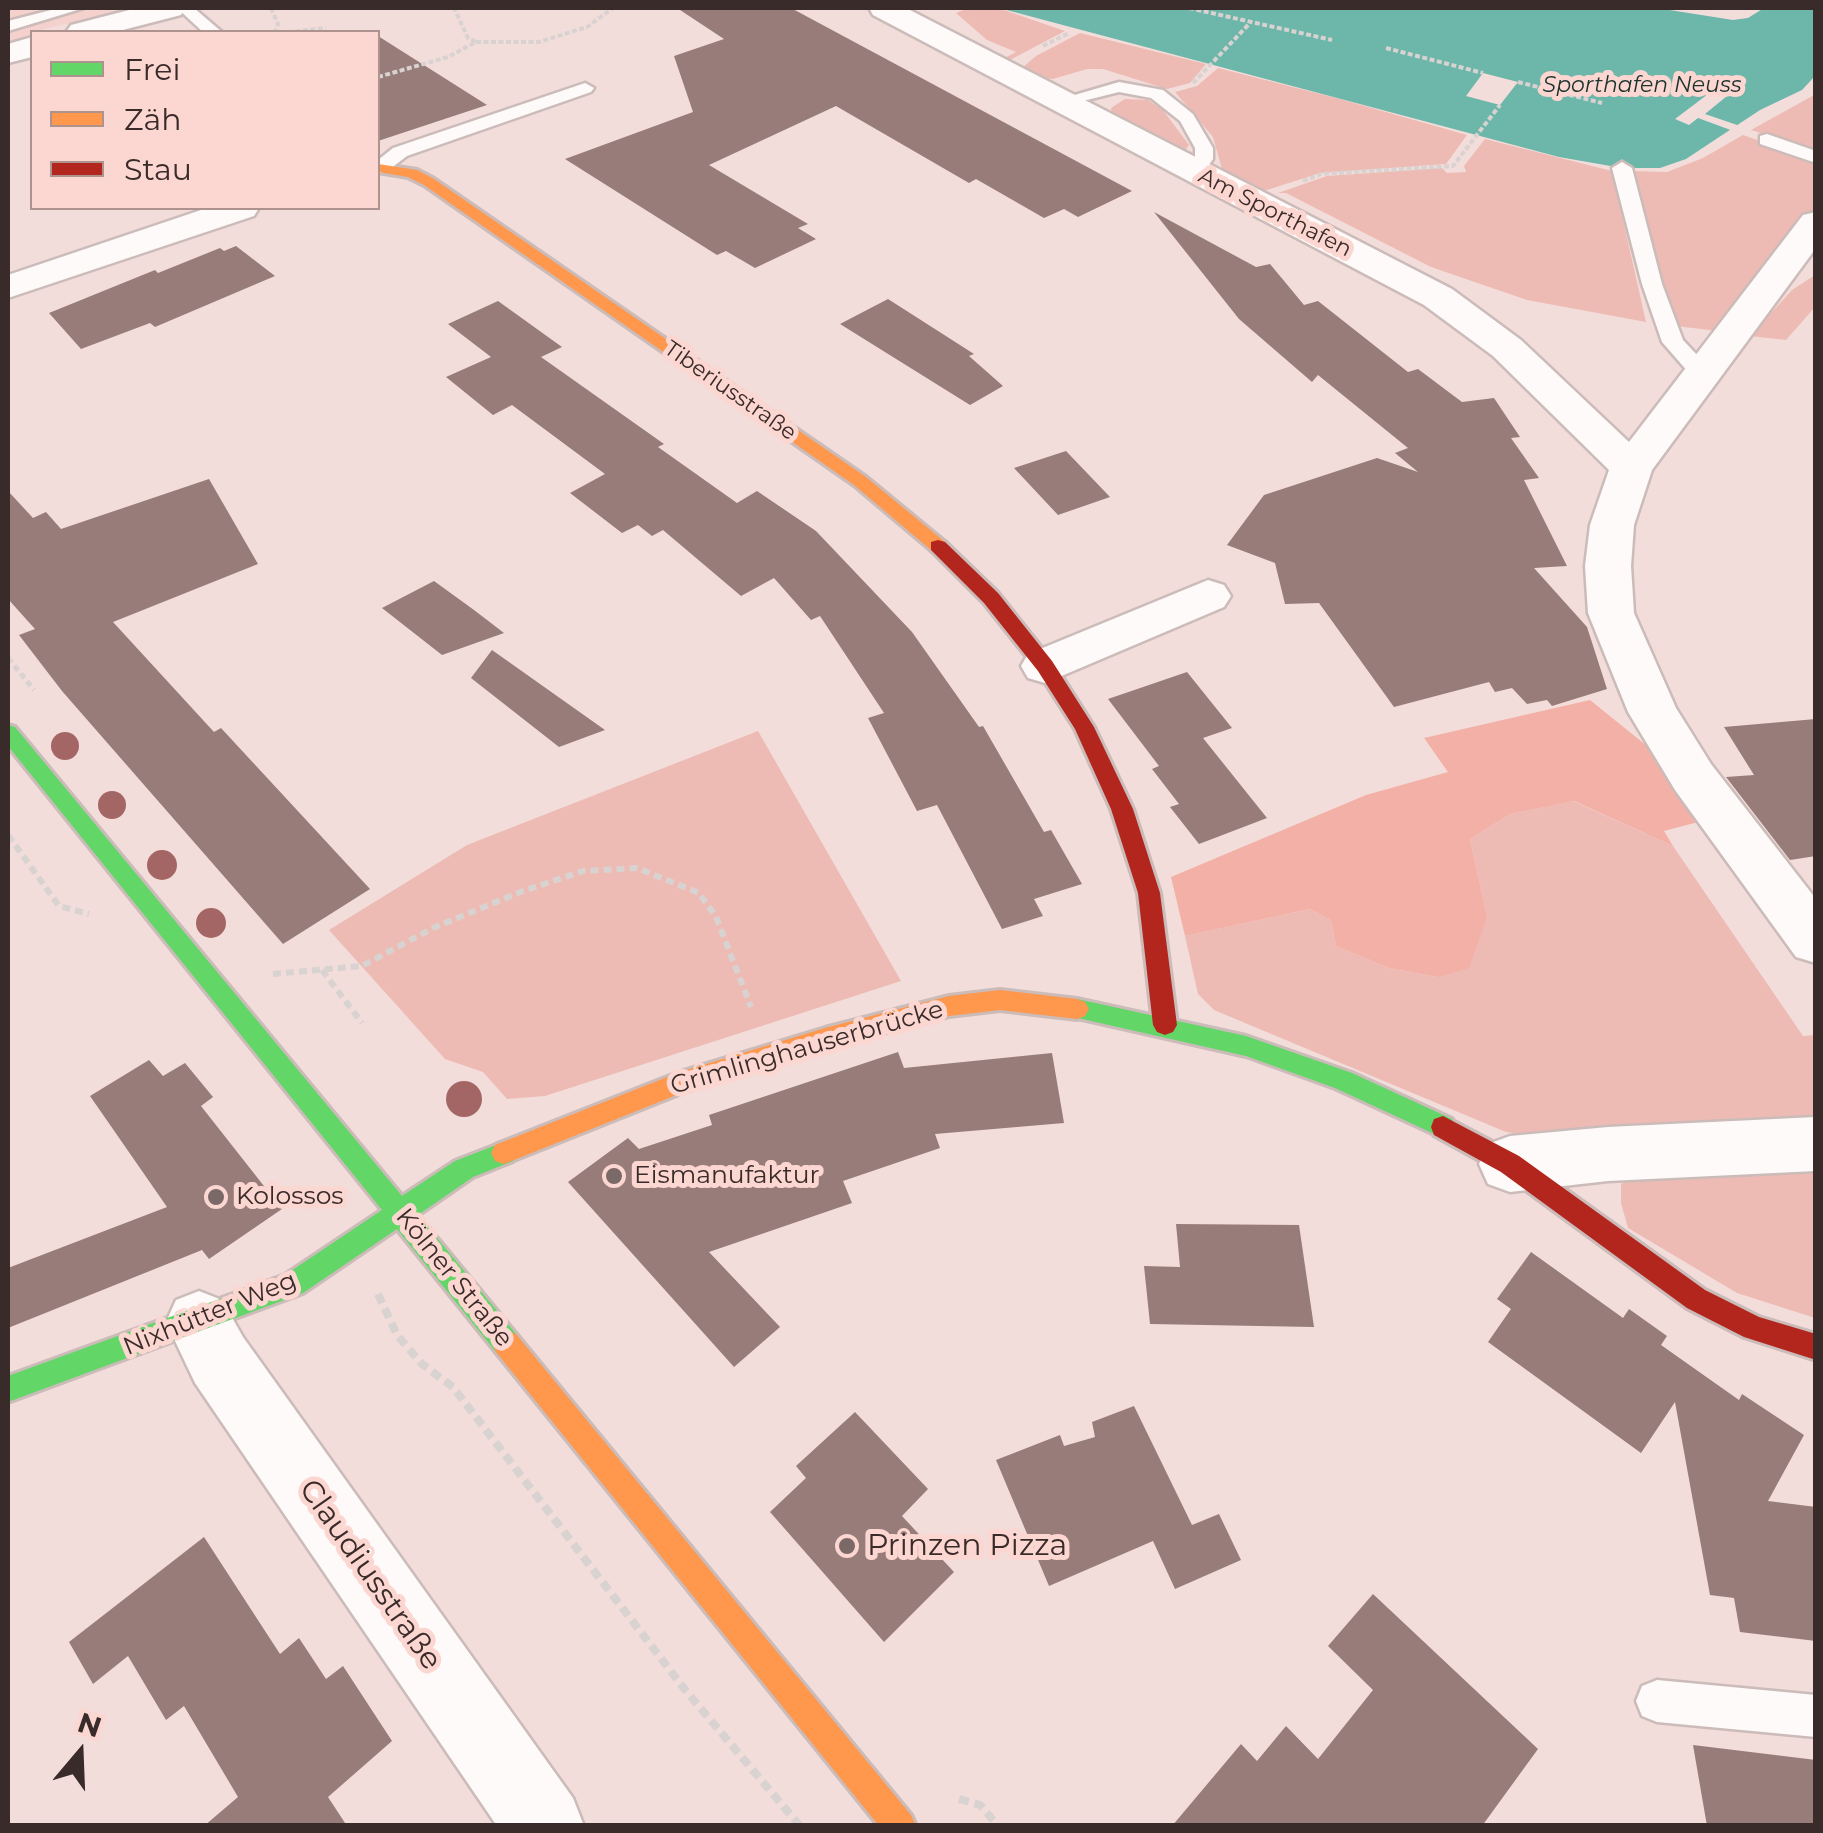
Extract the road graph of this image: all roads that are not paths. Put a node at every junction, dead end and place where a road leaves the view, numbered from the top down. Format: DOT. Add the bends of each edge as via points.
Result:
graph roads {
  1 [pos="170,8"];
  2 [pos="186,8"];
  3 [pos="884,8"];
  4 [pos="8,26"];
  5 [pos="84,26"];
  6 [pos="211,30"];
  7 [pos="585,88"];
  8 [pos="1063,101"];
  9 [pos="1767,140"];
  10 [pos="1816,157"];
  11 [pos="380,167"];
  12 [pos="380,168"];
  13 [pos="1622,168"];
  14 [pos="1194,170"];
  15 [pos="235,210"];
  16 [pos="1816,222"];
  17 [pos="8,286"];
  18 [pos="1704,376"];
  19 [pos="1631,468"];
  20 [pos="1208,596"];
  21 [pos="1045,666"];
  22 [pos="8,732"];
  23 [pos="1816,941"];
  24 [pos="1164,1025"];
  25 [pos="1816,1144"];
  26 [pos="1510,1164"];
  27 [pos="400,1211"];
  28 [pos="199,1322"];
  29 [pos="1815,1350"];
  30 [pos="8,1390"];
  31 [pos="1657,1701"];
  32 [pos="1816,1716"];
  33 [pos="545,1826"];
  34 [pos="900,1826"];
  1 -- 5 [label="street"];
  2 -- 6 [label="lane"];
  3 -- 8 [label="street, Am Sporthafen"];
  4 -- 5 [label="lane"];
  7 -- 11 [label="lane" via="400,152"];
  8 -- 14 [label="street, Am Sporthafen"];
  8 -- 14 [label="lane" via="1118,88 1157,94 1187,118 1204,148"];
  9 -- 10 [label="lane"];
  12 -- 21 [label="street, Tiberiusstraße" via="429,182 860,481 926,534"];
  13 -- 18 [label="lane" via="1673,342"];
  14 -- 19 [label="street, Am Sporthafen" via="1473,320"];
  15 -- 17 [label="street"];
  16 -- 18 [label="street"];
  18 -- 19 [label="street"];
  19 -- 23 [label="street" via="1612,525 1608,566 1612,612 1629,660 1693,777"];
  20 -- 21 [label="street"];
  21 -- 24 [label="street, Tiberiusstraße" via="1122,809 1149,893"];
  22 -- 27 [label="street, Kölner Straße"];
  24 -- 26 [label="street, Grimlinghauserbrücke" via="1343,1080"];
  24 -- 27 [label="street, Grimlinghauserbrücke" via="1053,1004 1000,1000 949,1006 680,1082 464,1169"];
  25 -- 26 [label="street"];
  26 -- 29 [label="street, Grimlinghauserbrücke" via="1696,1299"];
  27 -- 28 [label="street, Nixhütter Weg" via="294,1284"];
  27 -- 34 [label="street, Kölner Straße"];
  28 -- 30 [label="street, Nixhütter Weg"];
  28 -- 33 [label="street, Claudiusstraße"];
  31 -- 32 [label="lane"];
}
